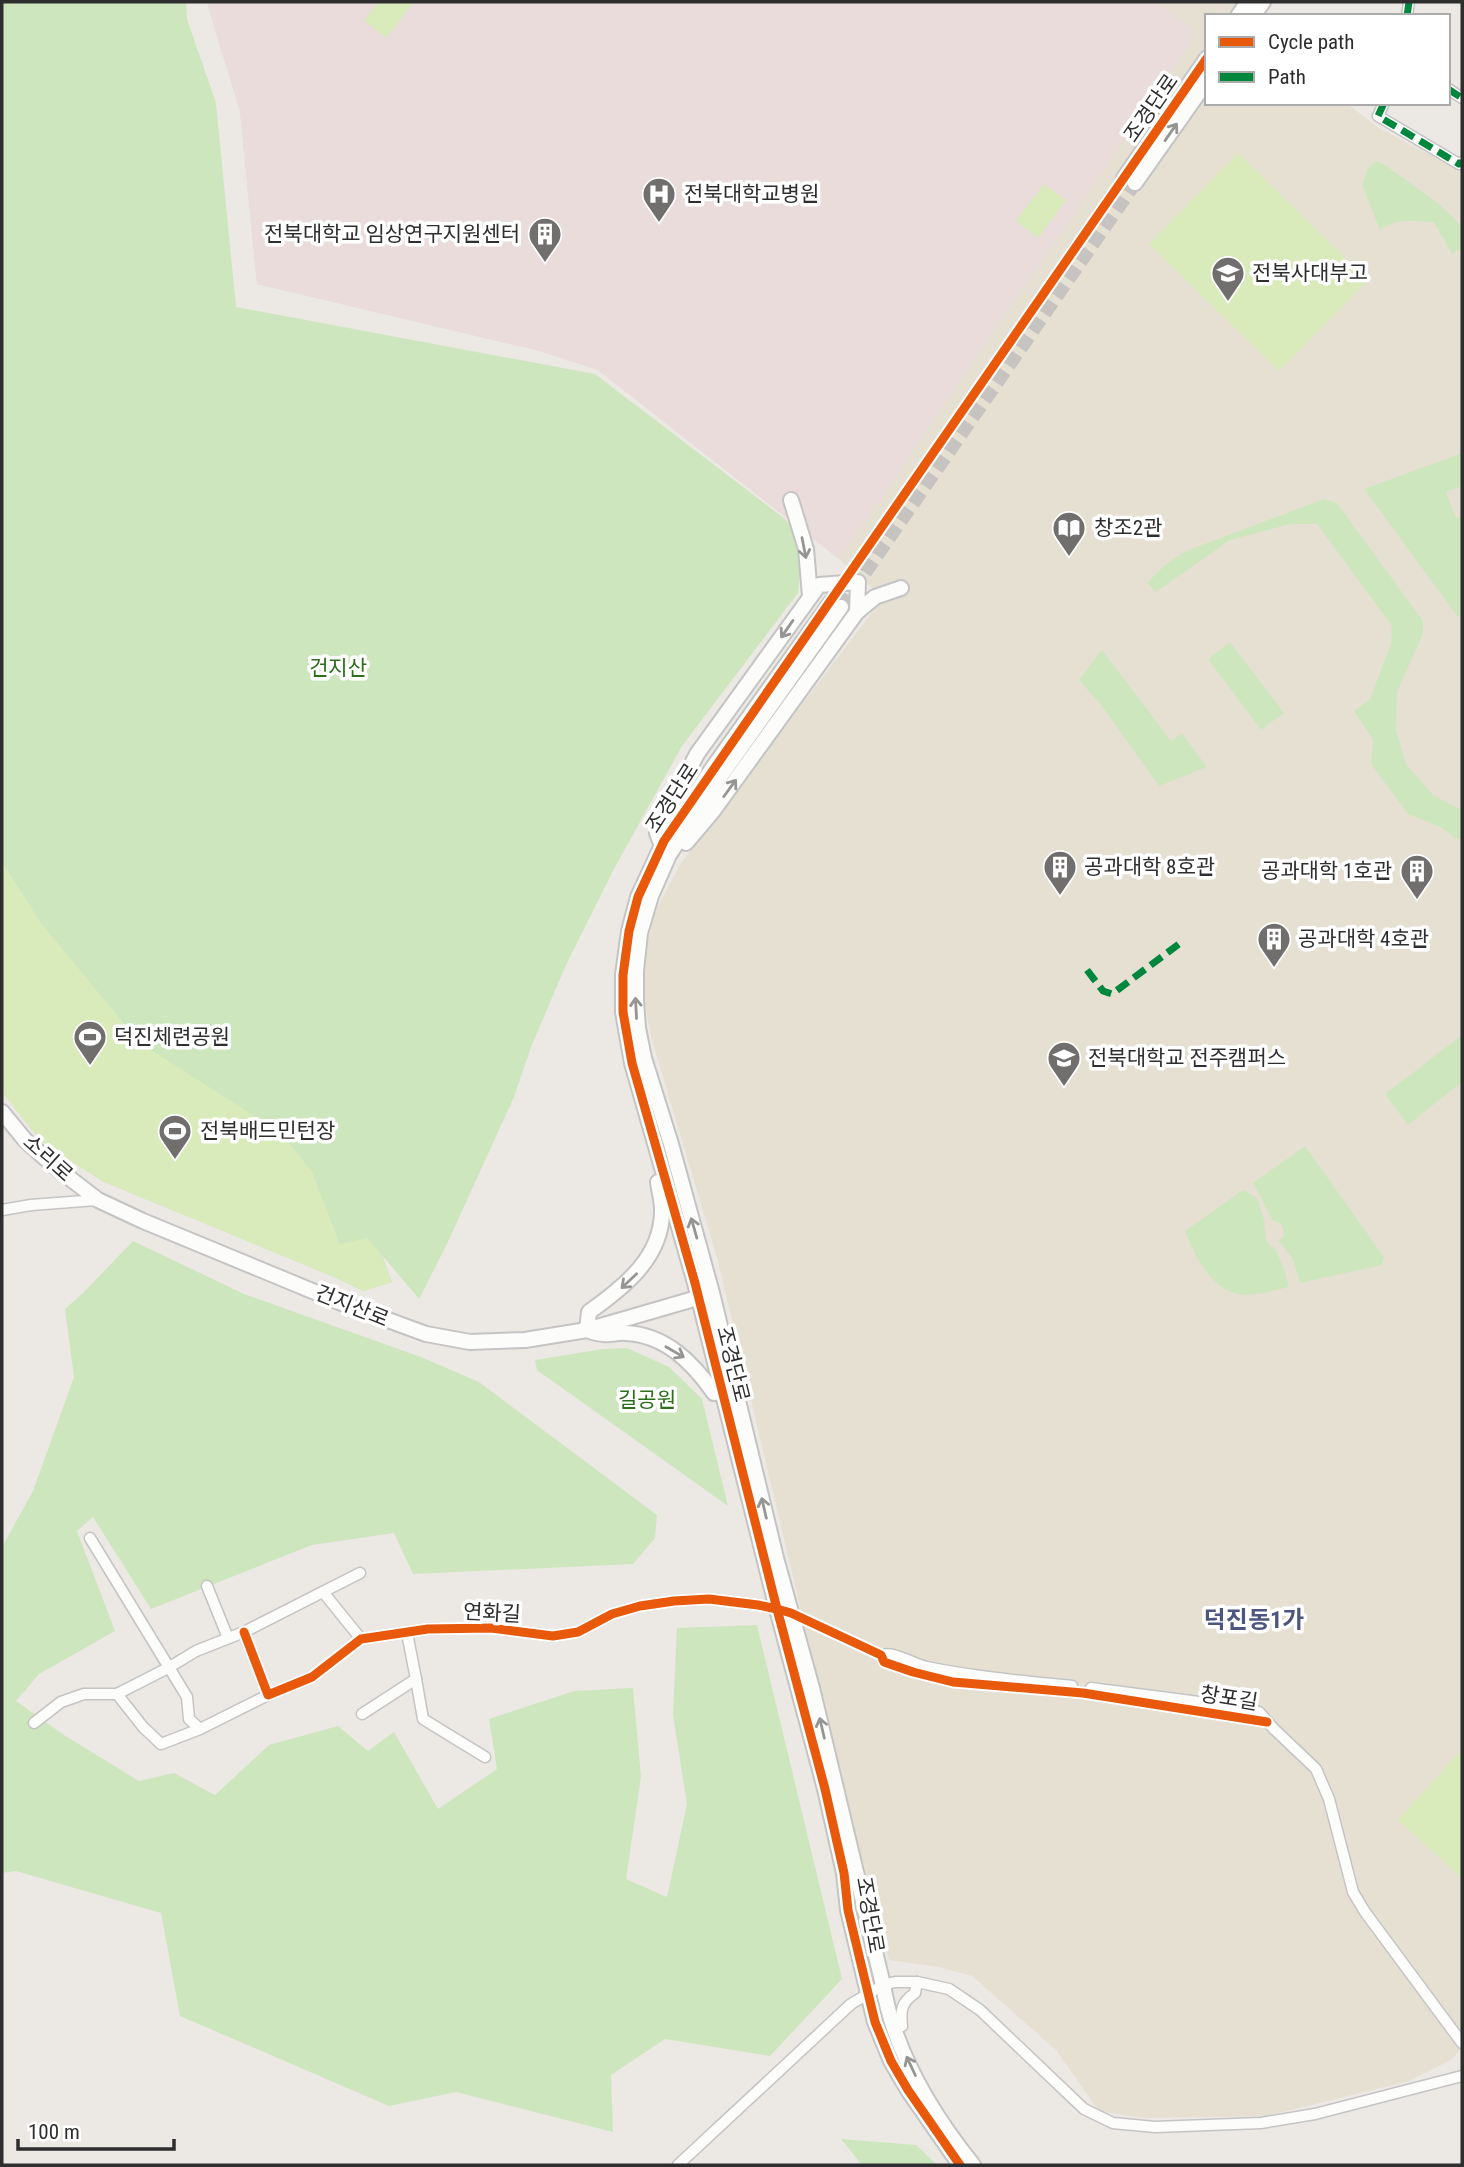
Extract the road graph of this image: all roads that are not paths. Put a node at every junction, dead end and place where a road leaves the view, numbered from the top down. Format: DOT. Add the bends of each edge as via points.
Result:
graph roads {
  1 [pos="1205,61"];
  2 [pos="1205,84"];
  3 [pos="1383,105"];
  4 [pos="1462,162"];
  5 [pos="791,500"];
  6 [pos="901,588"];
  7 [pos="810,596"];
  8 [pos="836,604"];
  9 [pos="858,612"];
  10 [pos="666,850"];
  11 [pos="2,1112"];
  12 [pos="656,1149"];
  13 [pos="98,1200"];
  14 [pos="2,1210"];
  15 [pos="705,1295"];
  16 [pos="587,1330"];
  17 [pos="722,1391"];
  18 [pos="90,1538"];
  19 [pos="360,1573"];
  20 [pos="207,1586"];
  21 [pos="323,1592"];
  22 [pos="784,1611"];
  23 [pos="244,1632"];
  24 [pos="407,1633"];
  25 [pos="228,1638"];
  26 [pos="361,1639"];
  27 [pos="168,1668"];
  28 [pos="416,1679"];
  29 [pos="117,1694"];
  30 [pos="268,1695"];
  31 [pos="362,1714"];
  32 [pos="34,1723"];
  33 [pos="200,1729"];
  34 [pos="485,1757"];
  35 [pos="918,1982"];
  36 [pos="883,1985"];
  37 [pos="867,1994"];
  38 [pos="894,2030"];
  39 [pos="1462,2043"];
  40 [pos="1462,2076"];
  41 [pos="678,2165"];
  42 [pos="960,2165"];
  43 [pos="973,2165"];
  1 -- 2 [label="street, 조경단로, one-way" via="1129,180"];
  3 -- 4 [label="street" via="1378,117"];
  5 -- 7 [label="street, one-way" via="806,549"];
  6 -- 9 [label="street" via="875,597"];
  7 -- 9 [label="street" via="819,585 858,582"];
  7 -- 10 [label="street, one-way" via="697,754 657,833"];
  8 -- 10 [label="street, 조경단로"];
  10 -- 9 [label="street, one-way" via="676,855 713,811"];
  10 -- 12 [label="street, 조경단로" via="638,897 623,975 626,1034"];
  15 -- 10 [label="street, 조경단로, one-way" via="671,1144 638,1028 640,933"];
  11 -- 13 [label="street, 소리로" via="25,1140"];
  12 -- 15 [label="street, 조경단로"];
  12 -- 16 [label="street, one-way" via="662,1210 653,1247 634,1276 589,1312"];
  13 -- 14 [label="street"];
  13 -- 16 [label="street, 건지산로" via="426,1334 496,1342"];
  15 -- 16 [label="street, 건지산로"];
  15 -- 17 [label="street, 조경단로"];
  22 -- 15 [label="street, 조경단로, one-way"];
  16 -- 17 [label="street, one-way" via="651,1338 684,1356 714,1393"];
  17 -- 22 [label="street, 조경단로"];
  18 -- 27 [label="street"];
  19 -- 21 [label="street"];
  20 -- 25 [label="street"];
  21 -- 23 [label="street"];
  21 -- 26 [label="street"];
  22 -- 24 [label="street, 연화길" via="709,1599 640,1606 578,1632 553,1636 491,1628"];
  36 -- 22 [label="street, 조경단로, one-way" via="812,1688"];
  22 -- 37 [label="street, 조경단로"];
  22 -- 39 [label="street, 창포길" via="881,1655 889,1653 958,1674 1259,1712 1315,1769 1329,1799 1353,1892"];
  23 -- 25 [label="street"];
  23 -- 30 [label="street"];
  24 -- 26 [label="street, 연화길"];
  24 -- 28 [label="street"];
  25 -- 27 [label="street"];
  26 -- 30 [label="street" via="312,1677"];
  27 -- 29 [label="street"];
  27 -- 33 [label="street" via="187,1697 189,1719"];
  28 -- 31 [label="street"];
  28 -- 34 [label="street" via="423,1719"];
  29 -- 32 [label="street" via="84,1694 61,1702"];
  29 -- 33 [label="street" via="161,1744"];
  30 -- 33 [label="street"];
  35 -- 36 [label="street"];
  35 -- 38 [label="street" via="915,1993 904,2000 902,2026"];
  35 -- 40 [label="street" via="949,1989 980,2010 1084,2109 1114,2123 1155,2127 1261,2123 1315,2114"];
  36 -- 37 [label="street"];
  36 -- 38 [label="street, 조경단로"];
  37 -- 41 [label="street"];
  37 -- 42 [label="street, 조경단로" via="891,2061"];
  43 -- 38 [label="street, 조경단로, one-way" via="935,2113"];
}
